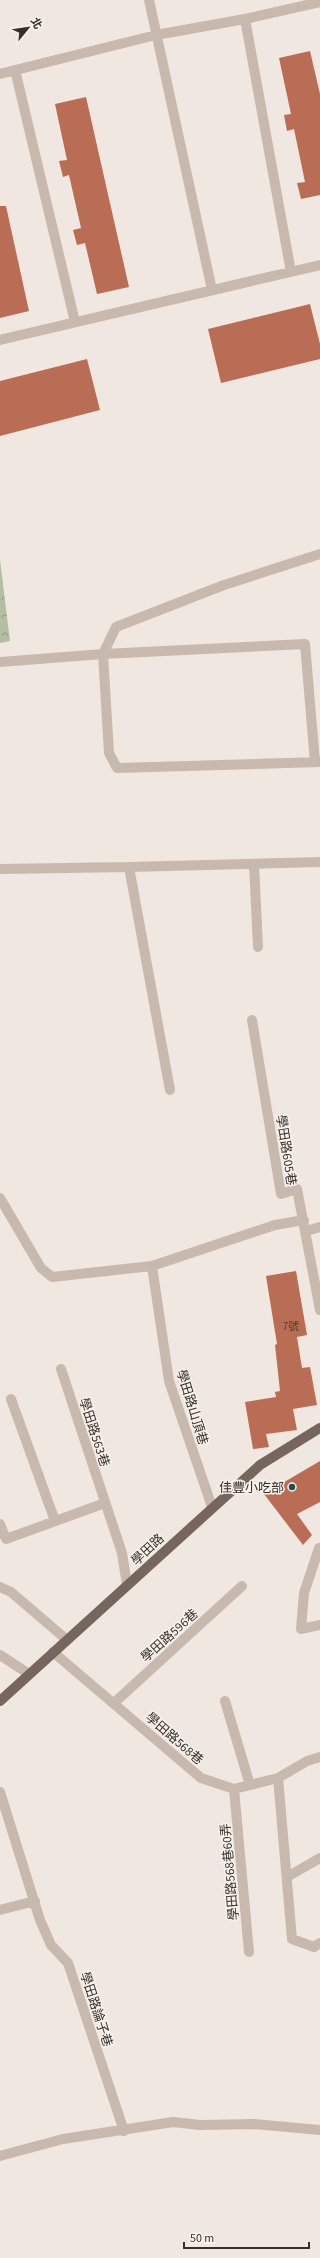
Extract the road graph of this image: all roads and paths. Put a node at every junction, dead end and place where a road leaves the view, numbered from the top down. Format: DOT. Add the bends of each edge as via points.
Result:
graph roads {
  1 [pos="149,0"];
  2 [pos="320,2"];
  3 [pos="245,19"];
  4 [pos="156,35"];
  5 [pos="15,70"];
  6 [pos="0,74"];
  7 [pos="320,265"];
  8 [pos="291,272"];
  9 [pos="212,290"];
  10 [pos="75,322"];
  11 [pos="0,340"];
  12 [pos="320,554"];
  13 [pos="103,654"];
  14 [pos="0,662"];
  15 [pos="317,762"];
  16 [pos="320,862"];
  17 [pos="254,864"];
  18 [pos="129,868"];
  19 [pos="0,869"];
  20 [pos="258,947"];
  21 [pos="252,1020"];
  22 [pos="170,1090"];
  23 [pos="0,1198"];
  24 [pos="304,1220"];
  25 [pos="320,1227"];
  26 [pos="306,1231"];
  27 [pos="152,1266"];
  28 [pos="320,1310"];
  29 [pos="61,1369"];
  30 [pos="11,1399"];
  31 [pos="320,1428"];
  32 [pos="105,1503"];
  33 [pos="212,1507"];
  34 [pos="55,1520"];
  35 [pos="0,1524"];
  36 [pos="318,1548"];
  37 [pos="127,1585"];
  38 [pos="242,1586"];
  39 [pos="0,1587"];
  40 [pos="320,1625"];
  41 [pos="67,1640"];
  42 [pos="53,1652"];
  43 [pos="0,1655"];
  44 [pos="29,1674"];
  45 [pos="225,1700"];
  46 [pos="0,1701"];
  47 [pos="114,1703"];
  48 [pos="320,1757"];
  49 [pos="278,1778"];
  50 [pos="250,1785"];
  51 [pos="234,1789"];
  52 [pos="0,1792"];
  53 [pos="320,1858"];
  54 [pos="286,1877"];
  55 [pos="34,1901"];
  56 [pos="0,1910"];
  57 [pos="320,1943"];
  58 [pos="249,1952"];
  59 [pos="320,2130"];
  60 [pos="124,2131"];
  61 [pos="0,2156"];
  1 -- 4 [label="street"];
  2 -- 3 [label="street"];
  3 -- 4 [label="street"];
  3 -- 8 [label="street"];
  4 -- 5 [label="street"];
  4 -- 9 [label="street"];
  5 -- 6 [label="street"];
  5 -- 10 [label="street"];
  7 -- 8 [label="street"];
  8 -- 9 [label="street"];
  9 -- 10 [label="street"];
  10 -- 11 [label="street"];
  12 -- 13 [label="street" via="224,585 116,627"];
  13 -- 14 [label="street"];
  13 -- 15 [label="street" via="109,753 117,768"];
  13 -- 15 [label="street" via="305,644"];
  16 -- 17 [label="street"];
  17 -- 18 [label="street"];
  17 -- 20 [label="street"];
  18 -- 19 [label="street"];
  18 -- 22 [label="street"];
  21 -- 24 [label="street, 學田路605巷" via="281,1194 297,1189"];
  23 -- 27 [label="street" via="42,1268 52,1277"];
  24 -- 26 [label="street, 學田路605巷"];
  24 -- 27 [label="street" via="275,1225"];
  25 -- 26 [label="street"];
  26 -- 28 [label="street, 學田路605巷"];
  27 -- 33 [label="street, 學田路山頂巷" via="169,1381"];
  29 -- 32 [label="street, 學田路563巷"];
  30 -- 34 [label="street"];
  31 -- 33 [label="main road, 學田路" via="260,1465"];
  32 -- 34 [label="street"];
  32 -- 37 [label="street, 學田路563巷" via="122,1553"];
  33 -- 37 [label="main road, 學田路"];
  34 -- 35 [label="street" via="6,1539"];
  36 -- 40 [label="street" via="304,1593 301,1629"];
  37 -- 41 [label="main road, 學田路"];
  38 -- 47 [label="street, 學田路596巷"];
  39 -- 41 [label="street" via="11,1592"];
  41 -- 42 [label="main road, 學田路"];
  42 -- 44 [label="main road, 學田路"];
  42 -- 47 [label="street, 學田路568巷"];
  43 -- 44 [label="street"];
  44 -- 46 [label="main road, 學田路"];
  45 -- 50 [label="street"];
  47 -- 51 [label="street, 學田路568巷" via="201,1778"];
  48 -- 49 [label="street" via="307,1761"];
  49 -- 50 [label="street"];
  49 -- 54 [label="street"];
  50 -- 51 [label="street"];
  51 -- 58 [label="street, 學田路568巷60弄"];
  52 -- 55 [label="street, 學田路論子巷"];
  53 -- 54 [label="street"];
  54 -- 57 [label="street" via="292,1939 314,1947"];
  55 -- 56 [label="street"];
  55 -- 60 [label="street, 學田路論子巷" via="51,1945 68,1962"];
  59 -- 60 [label="street" via="254,2124 173,2122"];
  60 -- 61 [label="street" via="63,2139"];
}
